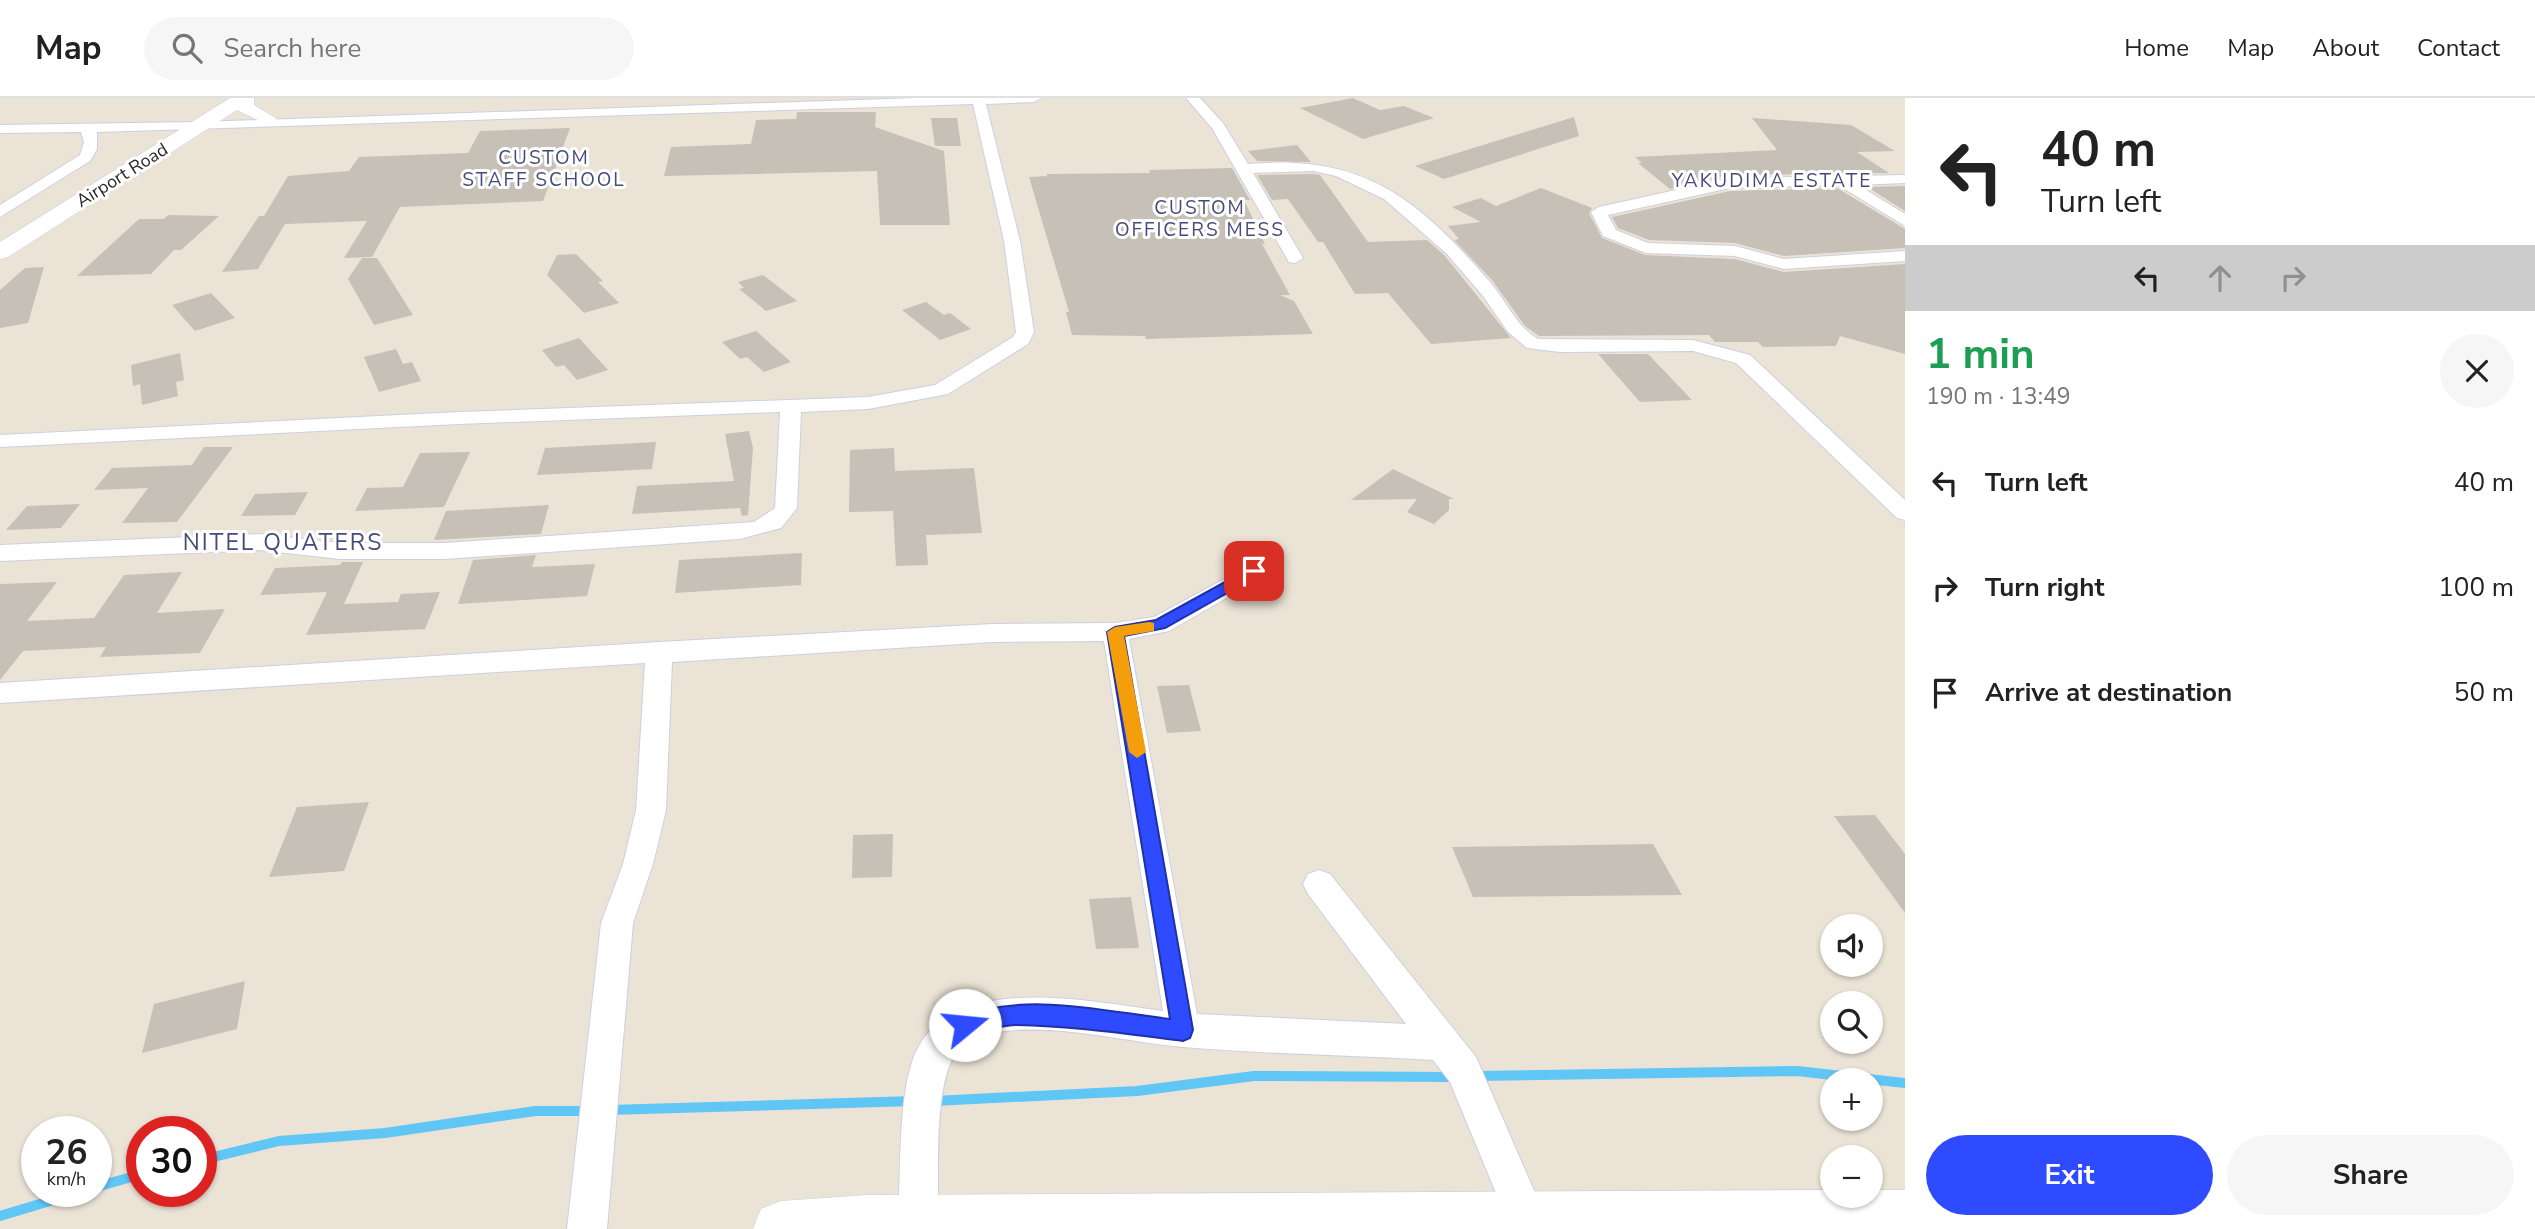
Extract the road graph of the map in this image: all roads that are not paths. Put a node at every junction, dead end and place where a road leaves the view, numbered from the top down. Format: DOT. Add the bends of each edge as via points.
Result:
graph roads {
  1 [pos="215,98"];
  2 [pos="244,98"];
  3 [pos="855,98"];
  4 [pos="1034,98"];
  5 [pos="1193,98"];
  6 [pos="979,100"];
  7 [pos="268,119"];
  8 [pos="204,123"];
  9 [pos="238,125"];
  10 [pos="86,127"];
  11 [pos="0,129"];
  12 [pos="173,130"];
  13 [pos="1243,169"];
  14 [pos="1905,178"];
  15 [pos="1840,180"];
  16 [pos="0,212"];
  17 [pos="1905,221"];
  18 [pos="0,230"];
  19 [pos="0,252"];
  20 [pos="1905,256"];
  21 [pos="1296,258"];
  22 [pos="791,406"];
  23 [pos="0,440"];
  24 [pos="1905,513"];
  25 [pos="0,552"];
  26 [pos="1254,571"];
  27 [pos="1115,632"];
  28 [pos="659,651"];
  29 [pos="0,693"];
  30 [pos="1319,884"];
  31 [pos="1183,1030"];
  32 [pos="1460,1072"];
  33 [pos="1525,1216"];
  34 [pos="1905,1217"];
  35 [pos="918,1221"];
  36 [pos="587,1229"];
  37 [pos="781,1229"];
  1 -- 12 [label="street, Airport Road"];
  2 -- 7 [label="street" via="248,112"];
  2 -- 8 [label="street, Airport Road"];
  3 -- 7 [label="street"];
  4 -- 6 [label="street"];
  5 -- 13 [label="street" via="1218,126"];
  6 -- 9 [label="street"];
  6 -- 22 [label="street" via="1012,241 1023,336 940,390 868,403"];
  7 -- 8 [label="street"];
  8 -- 9 [label="street"];
  8 -- 12 [label="street, Airport Road"];
  9 -- 12 [label="street"];
  10 -- 11 [label="street"];
  10 -- 12 [label="street"];
  10 -- 16 [label="street" via="91,137 85,158"];
  12 -- 18 [label="street, Airport Road"];
  12 -- 19 [label="street, Airport Road"];
  13 -- 21 [label="street"];
  13 -- 24 [label="street" via="1327,169 1399,201 1427,224 1534,345 1674,345 1713,349 1743,359"];
  14 -- 15 [label="street"];
  15 -- 17 [label="street"];
  15 -- 20 [label="street" via="1709,186 1599,212 1609,233 1646,248 1735,251 1798,265"];
  22 -- 23 [label="street"];
  22 -- 25 [label="street" via="786,508 781,518 766,527 740,532 444,551 340,551 248,542"];
  26 -- 27 [label="street" via="1160,625"];
  27 -- 28 [label="street" via="992,632"];
  27 -- 31 [label="street"];
  28 -- 29 [label="street"];
  28 -- 36 [label="street" via="651,810 617,923"];
  30 -- 32 [label="street"];
  31 -- 32 [label="street"];
  31 -- 35 [label="street" via="1056,1016 997,1015 965,1025 945,1040 929,1063"];
  32 -- 33 [label="street"];
  33 -- 34 [label="street"];
  33 -- 35 [label="street"];
  35 -- 37 [label="street"];
}
